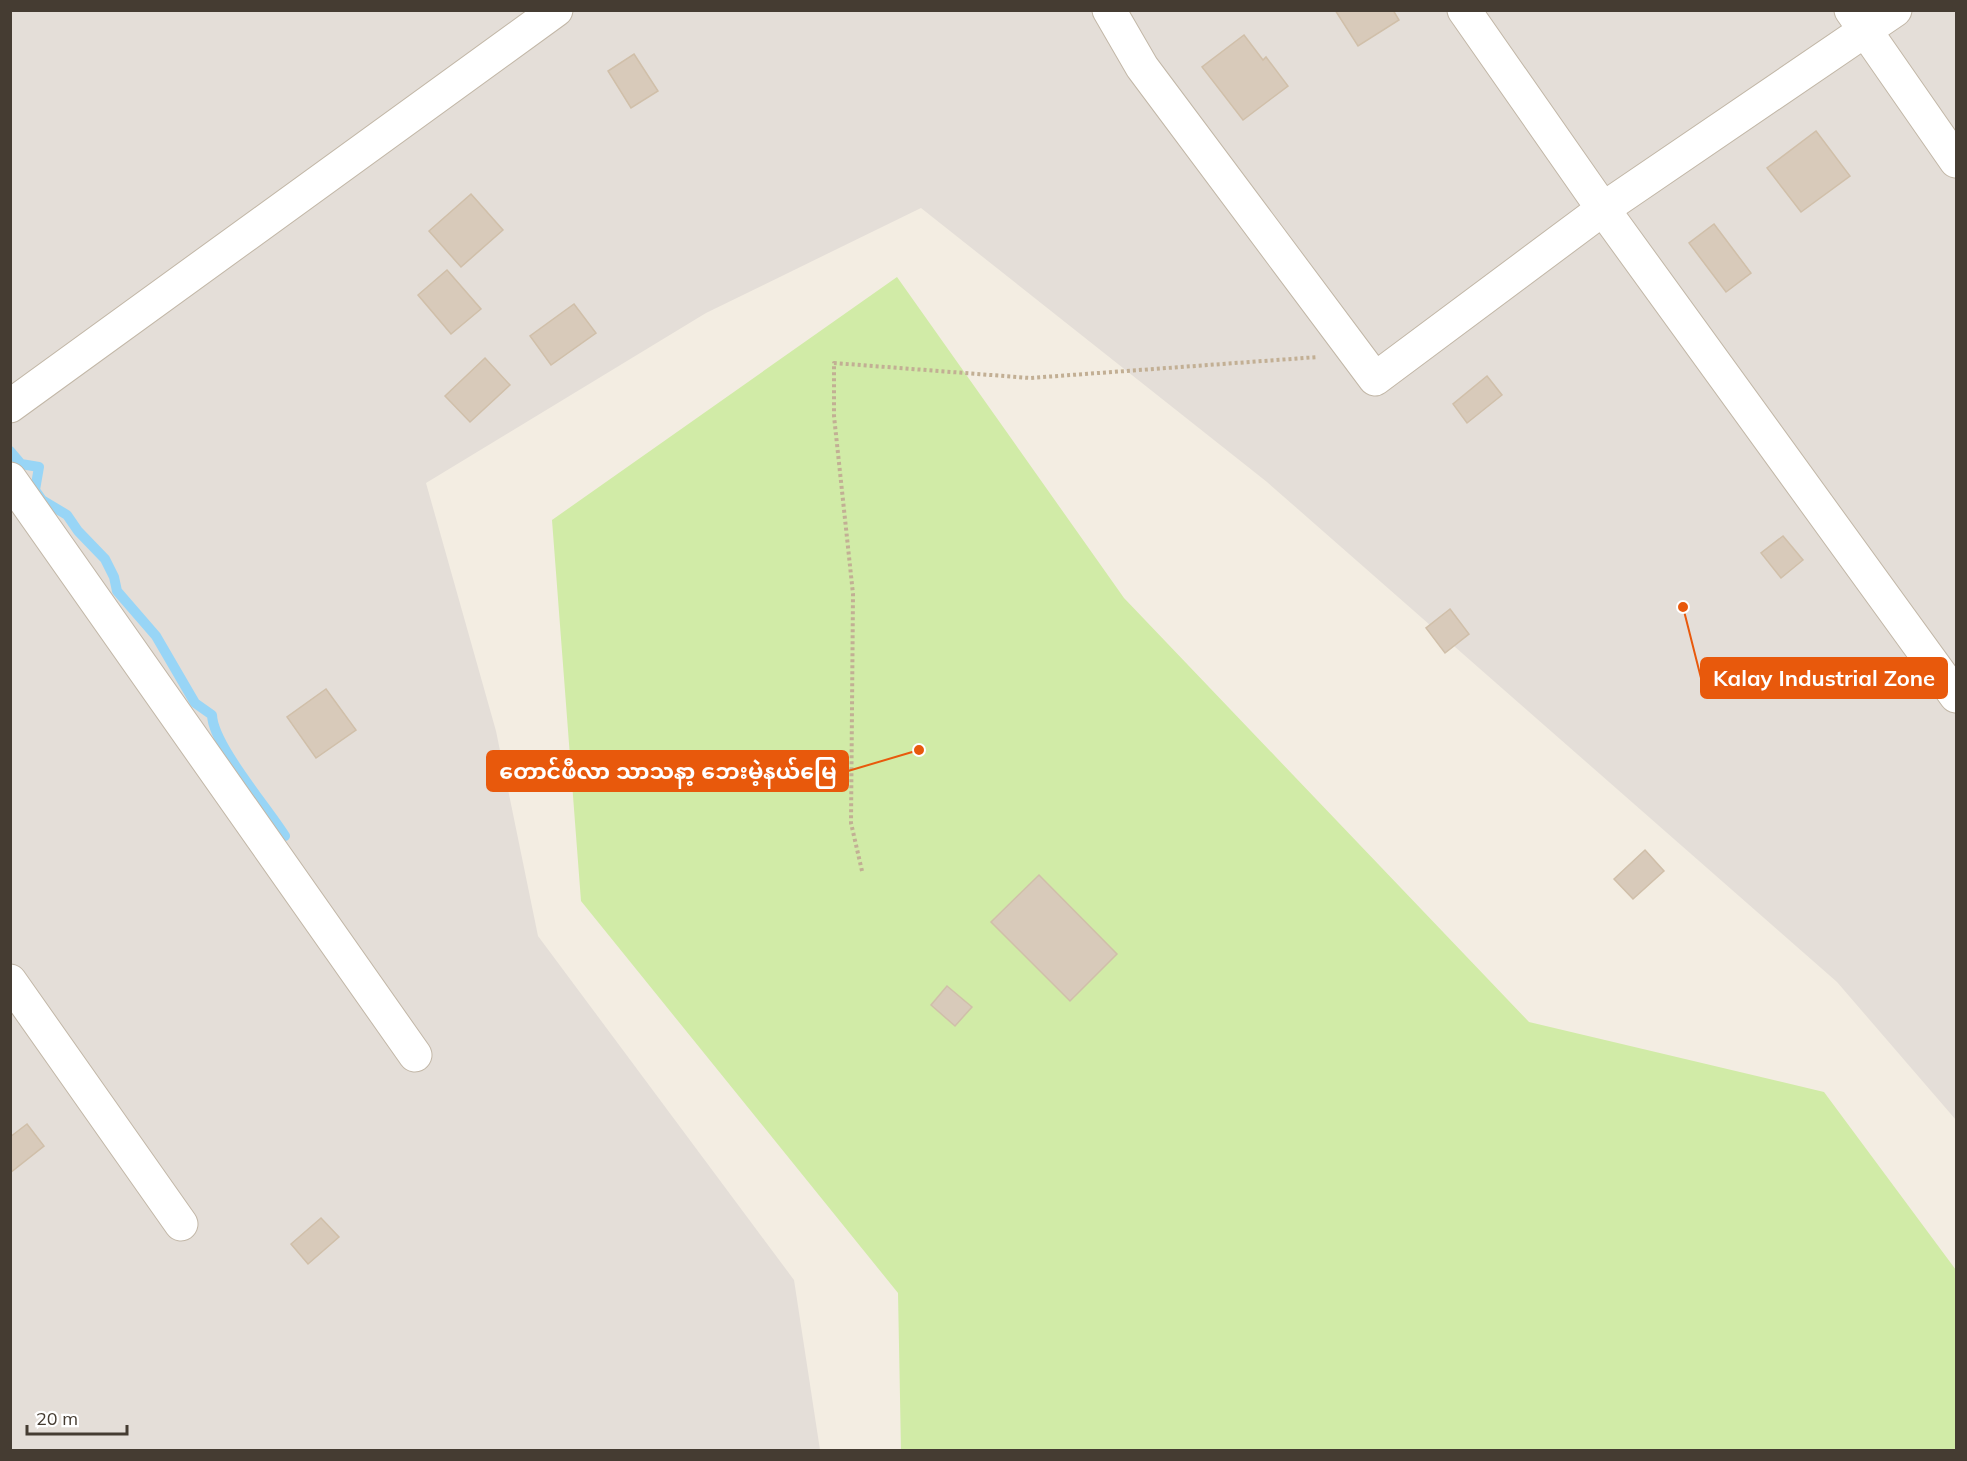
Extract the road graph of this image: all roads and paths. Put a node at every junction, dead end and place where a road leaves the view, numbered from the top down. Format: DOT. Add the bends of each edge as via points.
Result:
graph roads {
  1 [pos="556,10"];
  2 [pos="1109,10"];
  3 [pos="1464,10"];
  4 [pos="1895,10"];
  5 [pos="1858,21"];
  6 [pos="1956,161"];
  7 [pos="1603,209"];
  8 [pos="1357,355"];
  9 [pos="10,406"];
  10 [pos="10,479"];
  11 [pos="1956,696"];
  12 [pos="862,871"];
  13 [pos="10,981"];
  14 [pos="416,1055"];
  15 [pos="181,1224"];
  1 -- 9 [label="street"];
  2 -- 8 [label="street" via="1142,67"];
  3 -- 7 [label="street"];
  4 -- 5 [label="street"];
  5 -- 6 [label="street"];
  5 -- 7 [label="street"];
  7 -- 8 [label="street" via="1375,379"];
  7 -- 11 [label="street"];
  8 -- 12 [label="path" via="1030,378 834,363 834,416 853,594 851,823"];
  10 -- 14 [label="street"];
  13 -- 15 [label="street"];
}
